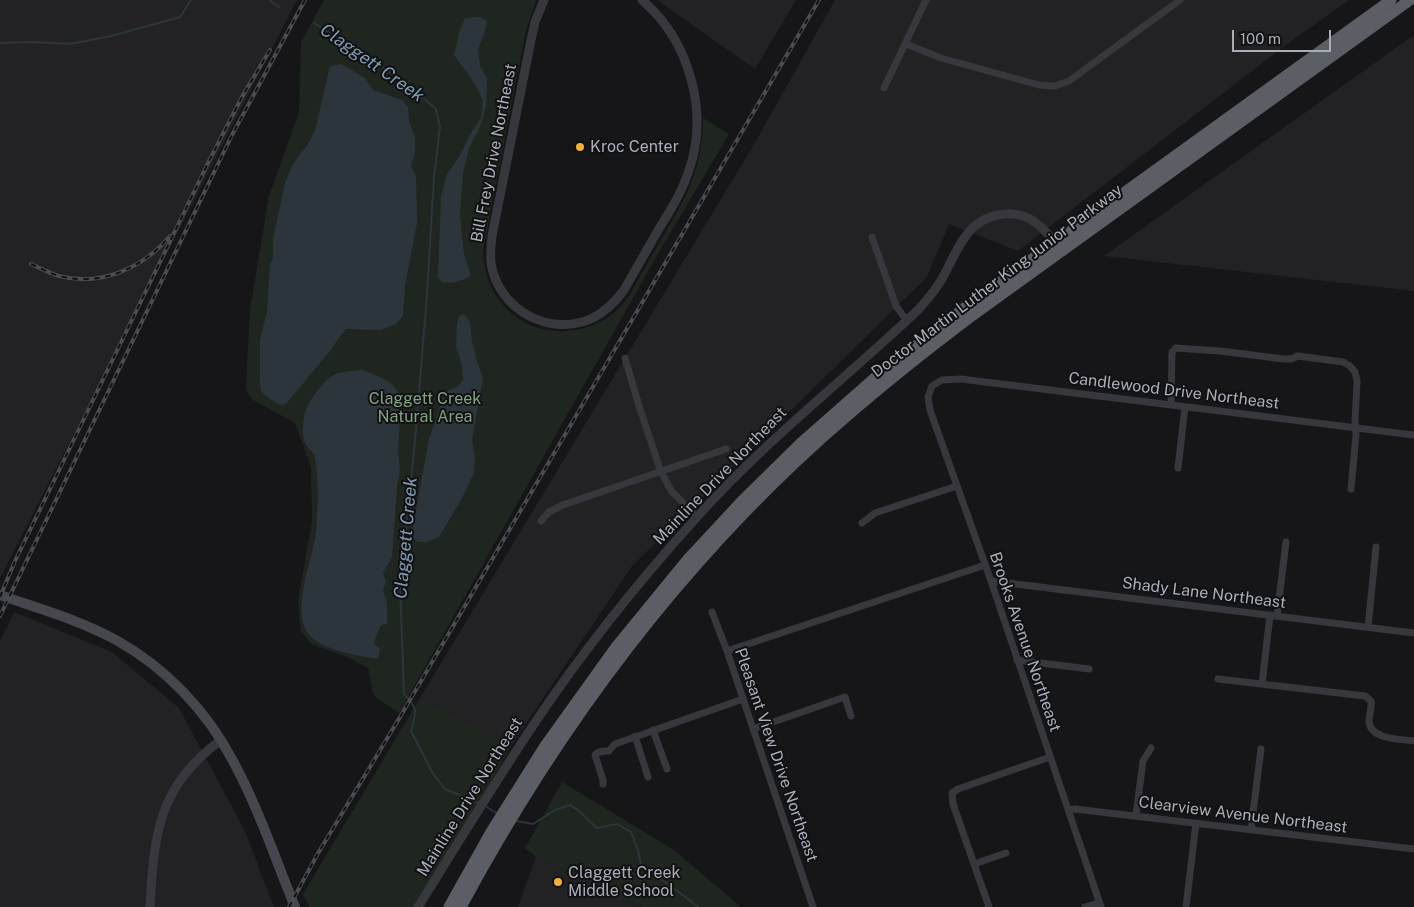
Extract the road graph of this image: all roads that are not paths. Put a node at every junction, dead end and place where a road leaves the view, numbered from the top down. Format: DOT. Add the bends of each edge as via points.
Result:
graph roads {
  1 [pos="544,0"];
  2 [pos="642,0"];
  3 [pos="926,0"];
  4 [pos="1180,0"];
  5 [pos="1391,0"];
  6 [pos="1412,0"];
  7 [pos="906,44"];
  8 [pos="884,88"];
  9 [pos="872,237"];
  10 [pos="1058,247"];
  11 [pos="907,321"];
  12 [pos="625,358"];
  13 [pos="932,386"];
  14 [pos="1171,405"];
  15 [pos="1185,407"];
  16 [pos="1356,428"];
  17 [pos="1414,435"];
  18 [pos="726,449"];
  19 [pos="1178,468"];
  20 [pos="661,472"];
  21 [pos="958,486"];
  22 [pos="1351,489"];
  23 [pos="697,516"];
  24 [pos="541,521"];
  25 [pos="862,523"];
  26 [pos="1286,542"];
  27 [pos="1376,547"];
  28 [pos="984,565"];
  29 [pos="990,581"];
  30 [pos="0,595"];
  31 [pos="712,612"];
  32 [pos="1273,616"];
  33 [pos="1368,627"];
  34 [pos="1414,633"];
  35 [pos="727,652"];
  36 [pos="1017,660"];
  37 [pos="1089,669"];
  38 [pos="1218,679"];
  39 [pos="1262,684"];
  40 [pos="743,699"];
  41 [pos="851,716"];
  42 [pos="753,729"];
  43 [pos="653,730"];
  44 [pos="635,736"];
  45 [pos="221,740"];
  46 [pos="1414,741"];
  47 [pos="1151,748"];
  48 [pos="1261,749"];
  49 [pos="1050,757"];
  50 [pos="667,769"];
  51 [pos="648,777"];
  52 [pos="603,784"];
  53 [pos="1068,810"];
  54 [pos="1136,815"];
  55 [pos="1196,822"];
  56 [pos="1251,829"];
  57 [pos="496,835"];
  58 [pos="1414,849"];
  59 [pos="1006,853"];
  60 [pos="974,864"];
  61 [pos="1100,905"];
  62 [pos="150,907"];
  63 [pos="295,907"];
  64 [pos="418,907"];
  65 [pos="449,907"];
  66 [pos="461,907"];
  67 [pos="813,907"];
  68 [pos="989,907"];
  69 [pos="1085,907"];
  70 [pos="1186,907"];
  1 -- 2 [label="street, Bill Frey Drive Northeast" via="535,22 524,71 492,236 491,262 499,286 516,308 531,318 555,324 594,317 616,301 675,202 689,172 697,118 688,69 668,29"];
  3 -- 7 [label="street"];
  4 -- 7 [label="street" via="1069,81 1055,86 1039,85 941,58"];
  5 -- 10 [label="highway, Doctor Martin Luther King Junior Parkway"];
  6 -- 10 [label="highway, Doctor Martin Luther King Junior Parkway"];
  7 -- 8 [label="street"];
  9 -- 11 [label="street" via="896,306"];
  10 -- 11 [label="street, Mainline Drive Northeast" via="1035,221 1024,216 1007,214 986,219 969,230 942,280"];
  10 -- 57 [label="highway, Doctor Martin Luther King Junior Parkway" via="877,390 821,438 742,516 629,647 518,798"];
  11 -- 23 [label="street, Mainline Drive Northeast" via="797,417"];
  12 -- 20 [label="street"];
  13 -- 14 [label="street, Candlewood Drive Northeast" via="942,380 961,379"];
  13 -- 21 [label="street, Brooks Avenue Northeast" via="929,406"];
  14 -- 15 [label="street, Candlewood Drive Northeast"];
  14 -- 16 [label="street" via="1172,352 1176,348 1284,359 1309,357 1344,362 1354,370 1357,380"];
  15 -- 16 [label="street, Candlewood Drive Northeast"];
  15 -- 19 [label="street"];
  16 -- 17 [label="street, Candlewood Drive Northeast"];
  16 -- 22 [label="street"];
  18 -- 20 [label="street"];
  20 -- 23 [label="street" via="672,492"];
  20 -- 24 [label="street" via="556,508"];
  21 -- 25 [label="street" via="874,513"];
  21 -- 28 [label="street, Brooks Avenue Northeast"];
  23 -- 64 [label="street, Mainline Drive Northeast" via="588,648 534,724"];
  26 -- 32 [label="street"];
  27 -- 33 [label="street"];
  28 -- 29 [label="street, Brooks Avenue Northeast"];
  28 -- 35 [label="street"];
  29 -- 32 [label="street, Shady Lane Northeast"];
  29 -- 36 [label="street, Brooks Avenue Northeast"];
  30 -- 45 [label="main road" via="98,631 140,655 182,691"];
  31 -- 35 [label="street, Pleasant View Drive Northeast"];
  32 -- 33 [label="street, Shady Lane Northeast"];
  32 -- 39 [label="street"];
  33 -- 34 [label="street, Shady Lane Northeast"];
  35 -- 40 [label="street, Pleasant View Drive Northeast"];
  36 -- 37 [label="street"];
  36 -- 49 [label="street, Brooks Avenue Northeast"];
  38 -- 39 [label="street"];
  39 -- 46 [label="street" via="1365,696 1371,701 1369,723 1377,734"];
  40 -- 42 [label="street, Pleasant View Drive Northeast"];
  40 -- 43 [label="street"];
  41 -- 42 [label="street" via="845,697"];
  42 -- 67 [label="street, Pleasant View Drive Northeast"];
  43 -- 44 [label="street"];
  43 -- 50 [label="street"];
  44 -- 51 [label="street"];
  44 -- 52 [label="street" via="615,744 609,751 594,755"];
  45 -- 62 [label="street" via="186,773 164,810 154,852"];
  45 -- 63 [label="main road" via="252,800"];
  47 -- 54 [label="street" via="1143,762"];
  48 -- 56 [label="street"];
  49 -- 53 [label="street, Brooks Avenue Northeast"];
  49 -- 60 [label="street" via="958,789 952,794"];
  53 -- 54 [label="street, Clearview Avenue Northeast" via="1075,808"];
  53 -- 61 [label="street, Brooks Avenue Northeast"];
  54 -- 55 [label="street, Clearview Avenue Northeast"];
  55 -- 56 [label="street, Clearview Avenue Northeast"];
  55 -- 70 [label="street"];
  56 -- 58 [label="street, Clearview Avenue Northeast"];
  57 -- 65 [label="highway, Doctor Martin Luther King Junior Parkway"];
  57 -- 66 [label="highway, Doctor Martin Luther King Junior Parkway"];
  59 -- 60 [label="street"];
  60 -- 68 [label="street"];
  61 -- 69 [label="street"];
}
